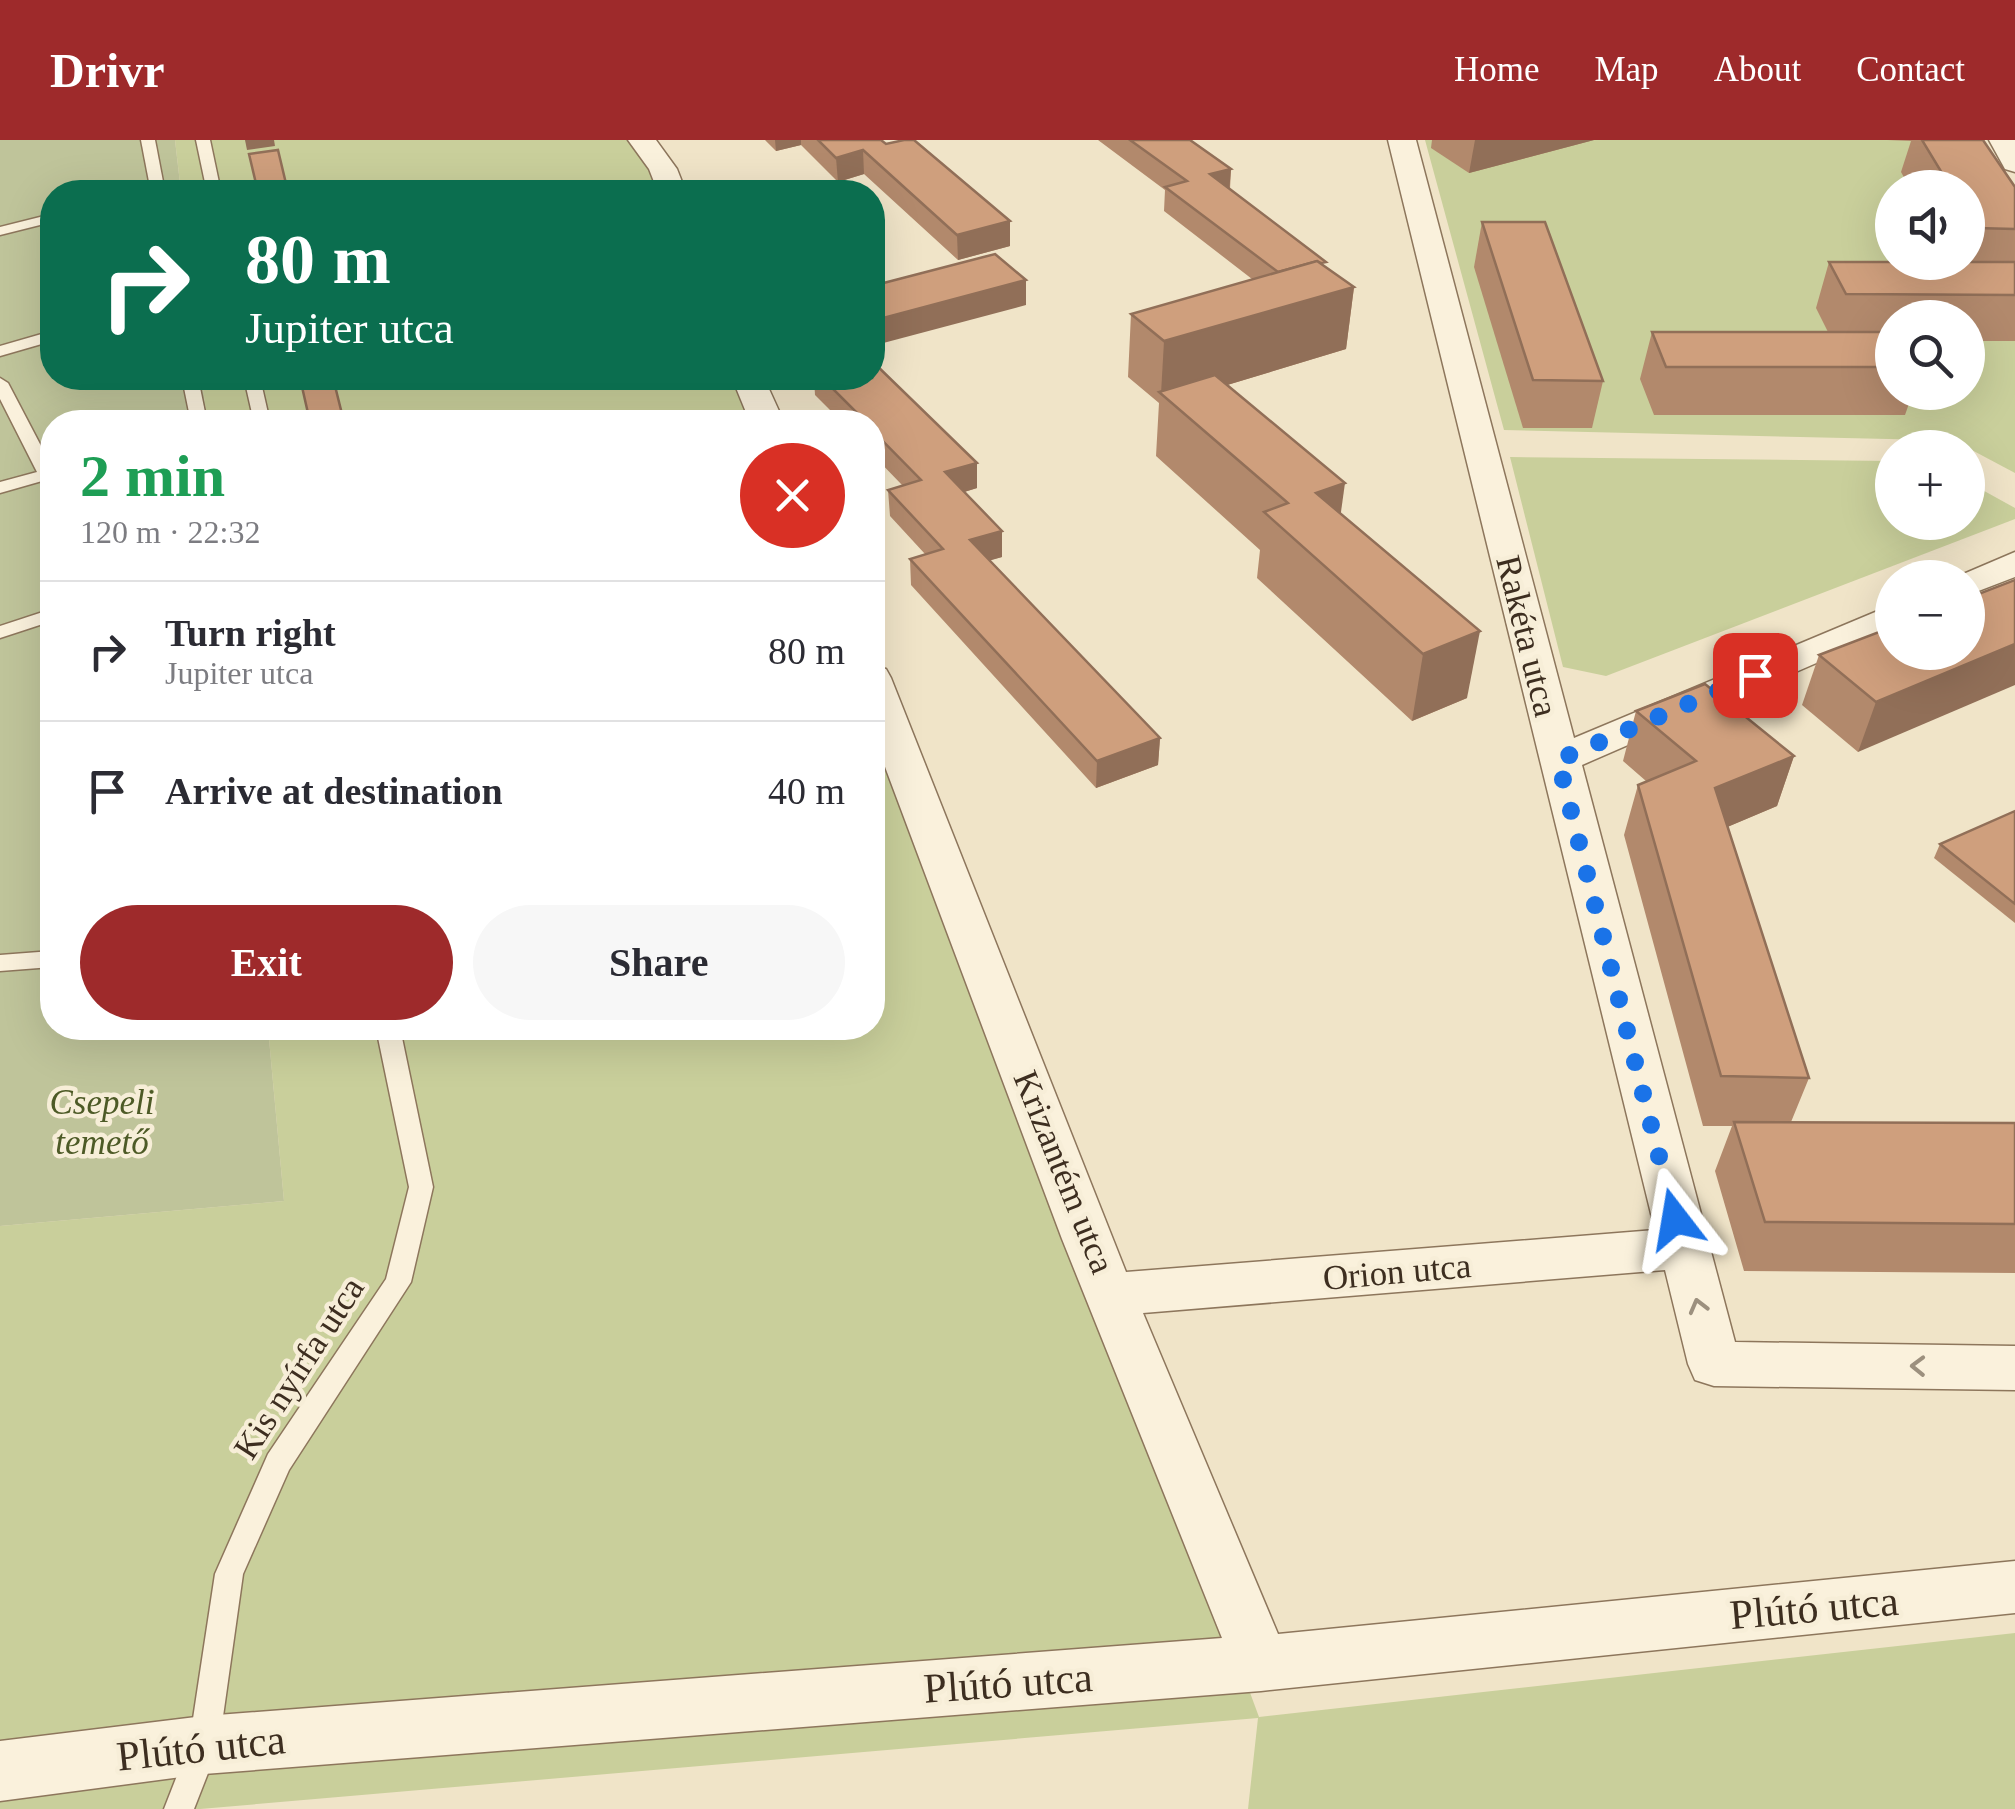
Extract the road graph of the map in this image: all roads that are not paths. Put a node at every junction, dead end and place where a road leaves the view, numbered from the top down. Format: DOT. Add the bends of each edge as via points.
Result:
graph roads {
  1 [pos="148,140"];
  2 [pos="203,140"];
  3 [pos="642,140"];
  4 [pos="1402,140"];
  5 [pos="2003,140"];
  6 [pos="2015,163"];
  7 [pos="156,180"];
  8 [pos="211,180"];
  9 [pos="667,180"];
  10 [pos="40,221"];
  11 [pos="0,231"];
  12 [pos="40,339"];
  13 [pos="0,351"];
  14 [pos="0,383"];
  15 [pos="40,457"];
  16 [pos="40,479"];
  17 [pos="0,488"];
  18 [pos="2015,563"];
  19 [pos="1985,576"];
  20 [pos="40,619"];
  21 [pos="1875,623"];
  22 [pos="0,632"];
  23 [pos="885,712"];
  24 [pos="1558,760"];
  25 [pos="40,959"];
  26 [pos="0,962"];
  27 [pos="390,1040"];
  28 [pos="1682,1248"];
  29 [pos="1113,1294"];
  30 [pos="2015,1368"];
  31 [pos="2015,1587"];
  32 [pos="1261,1663"];
  33 [pos="204,1746"];
  34 [pos="0,1770"];
  35 [pos="179,1809"];
  1 -- 7 [label="lane"];
  2 -- 8 [label="lane"];
  3 -- 9 [label="street"];
  4 -- 24 [label="street, Rakéta utca"];
  5 -- 6 [label="street"];
  10 -- 11 [label="lane"];
  12 -- 13 [label="lane"];
  14 -- 15 [label="lane"];
  16 -- 17 [label="lane"];
  18 -- 19 [label="street"];
  20 -- 22 [label="lane"];
  21 -- 24 [label="street"];
  23 -- 29 [label="street, Krizantém utca"];
  24 -- 28 [label="street, Rakéta utca"];
  25 -- 26 [label="lane"];
  27 -- 33 [label="lane, Kis nyírfa utca" via="421,1187 398,1282 278,1463 229,1574"];
  28 -- 29 [label="street, Orion utca"];
  30 -- 28 [label="street, Rakéta utca, one-way" via="1714,1364"];
  29 -- 32 [label="street, Krizantém utca"];
  31 -- 32 [label="street, Plútó utca"];
  32 -- 33 [label="street, Plútó utca"];
  33 -- 34 [label="street, Plútó utca"];
  33 -- 35 [label="lane, Kis nyírfa utca"];
}
